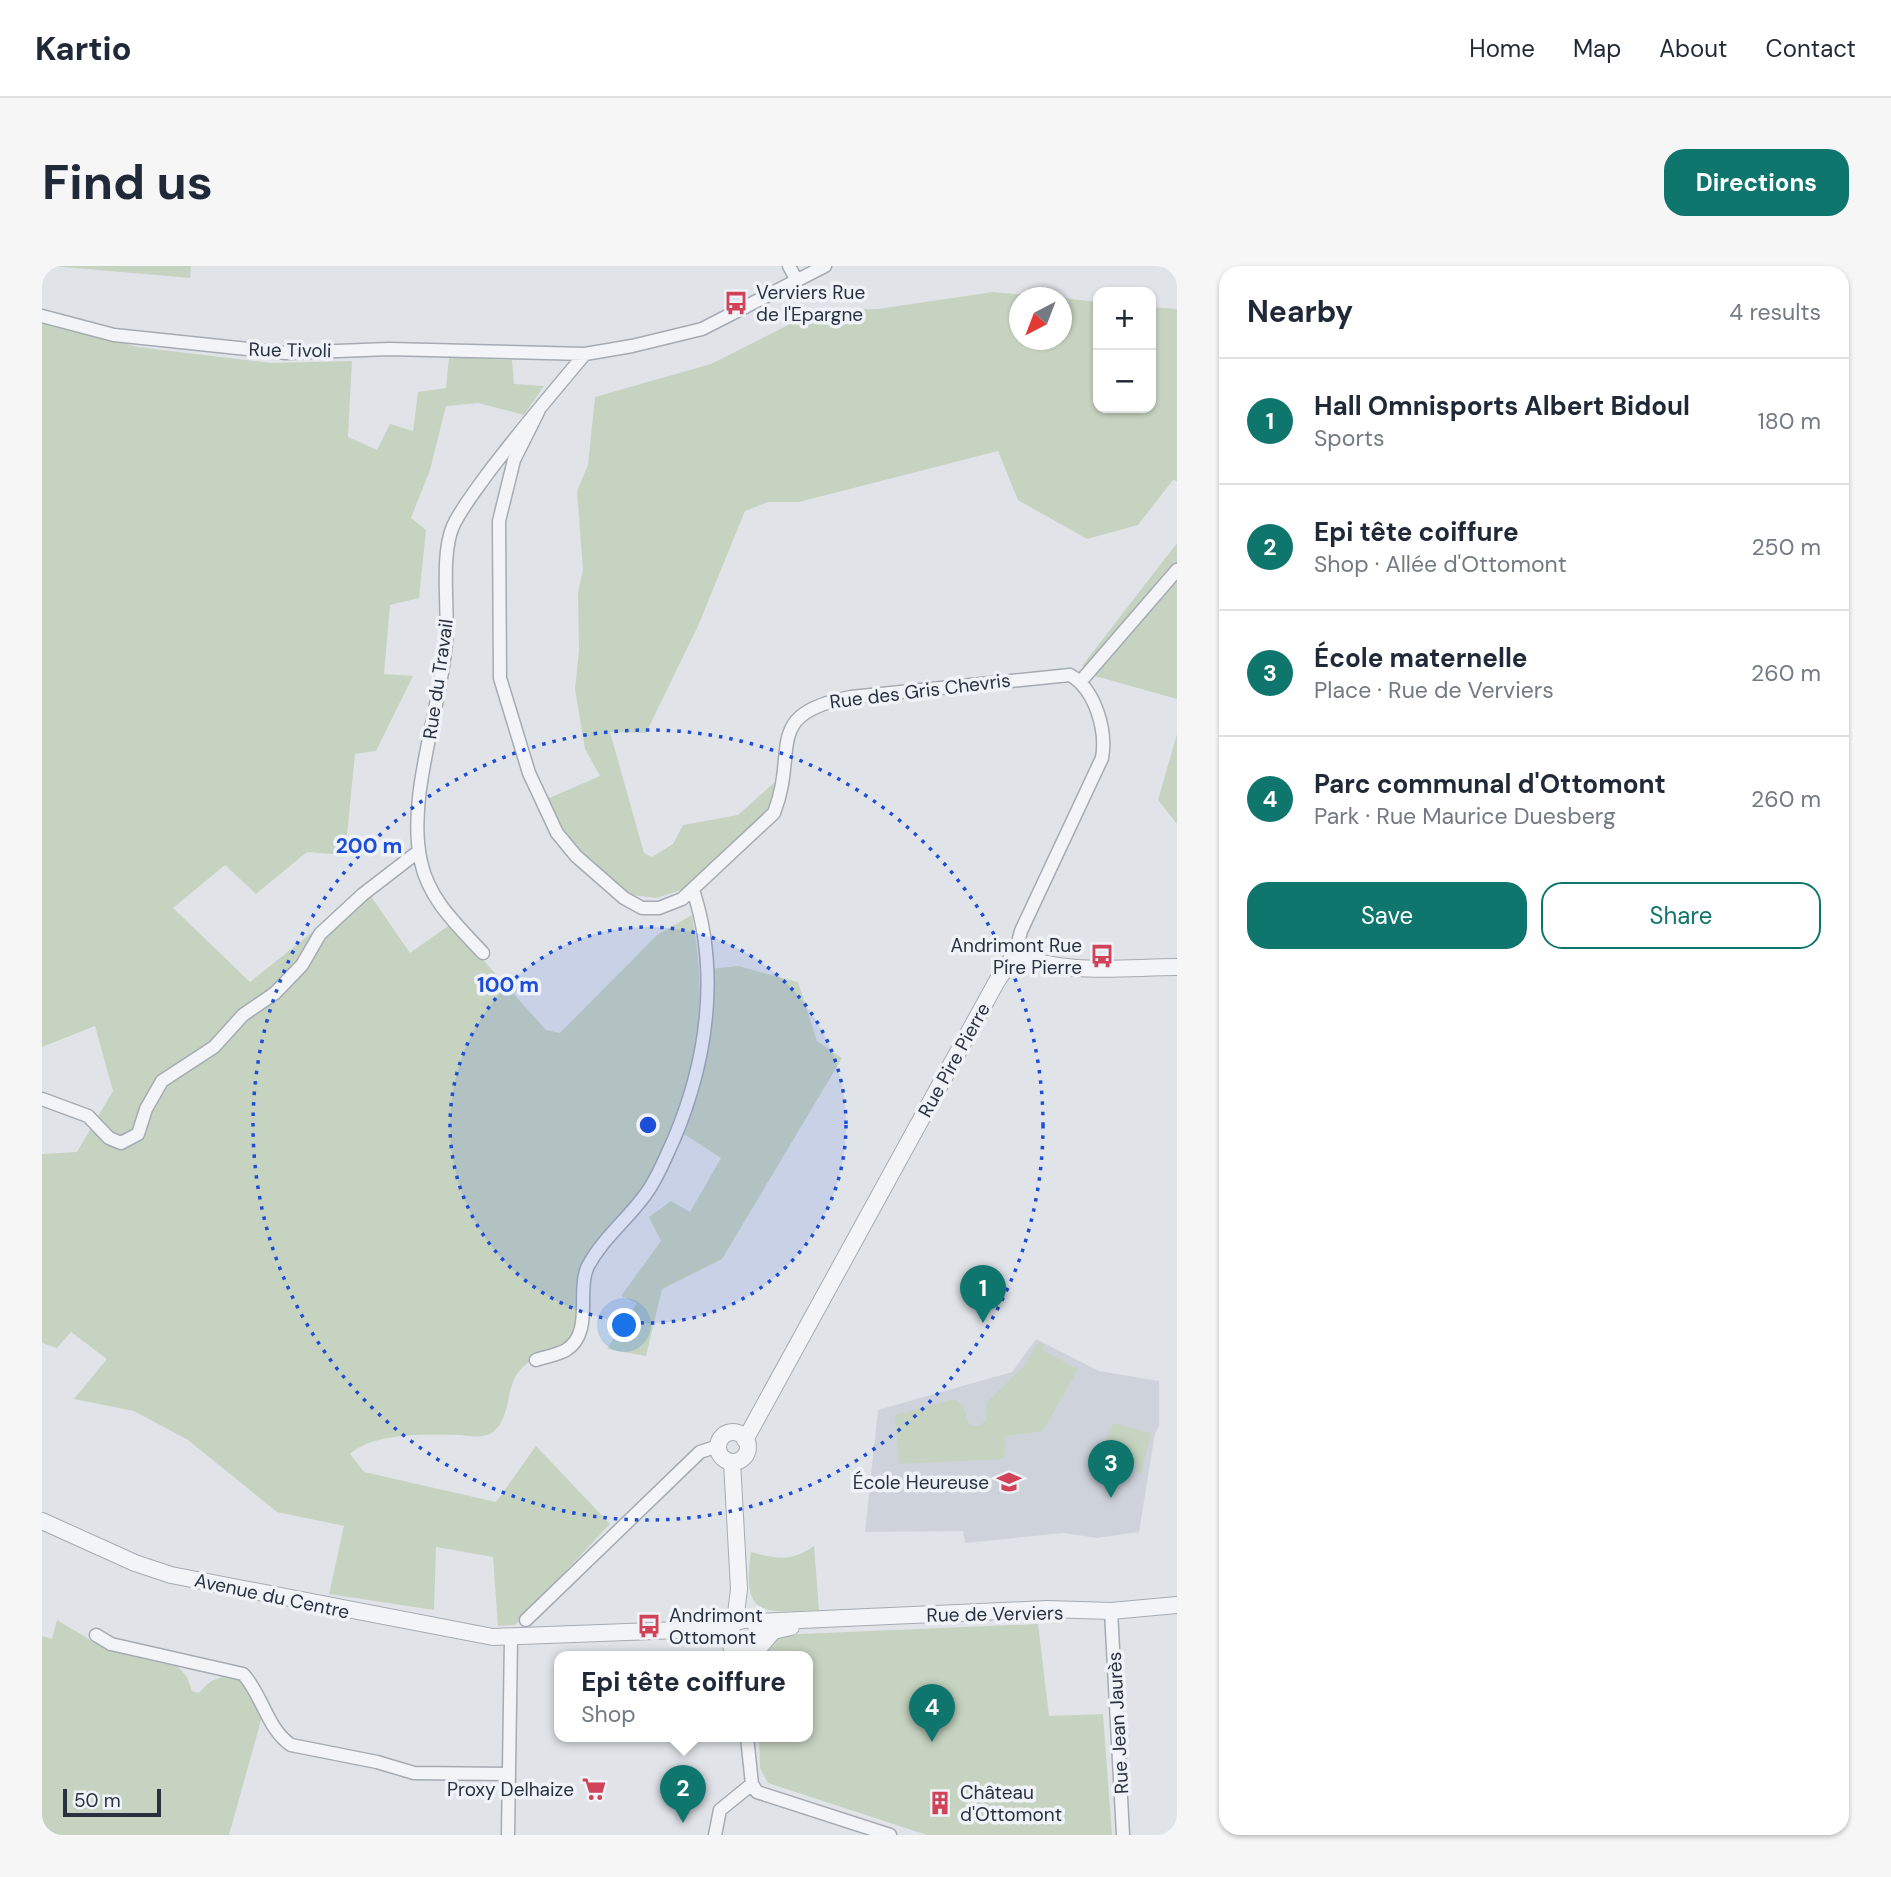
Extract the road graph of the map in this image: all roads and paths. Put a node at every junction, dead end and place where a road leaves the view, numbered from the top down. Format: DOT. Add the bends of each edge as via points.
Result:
graph roads {
  1 [pos="789,266"];
  2 [pos="825,266"];
  3 [pos="797,281"];
  4 [pos="42,316"];
  5 [pos="585,354"];
  6 [pos="538,412"];
  7 [pos="1177,570"];
  8 [pos="1076,678"];
  9 [pos="419,852"];
  10 [pos="693,890"];
  11 [pos="483,953"];
  12 [pos="1015,954"];
  13 [pos="1177,967"];
  14 [pos="42,1099"];
  15 [pos="536,1360"];
  16 [pos="745,1440"];
  17 [pos="718,1446"];
  18 [pos="732,1462"];
  19 [pos="42,1521"];
  20 [pos="739,1596"];
  21 [pos="1177,1605"];
  22 [pos="1111,1611"];
  23 [pos="526,1620"];
  24 [pos="756,1621"];
  25 [pos="814,1621"];
  26 [pos="96,1635"];
  27 [pos="511,1638"];
  28 [pos="763,1641"];
  29 [pos="738,1643"];
  30 [pos="748,1742"];
  31 [pos="508,1774"];
  32 [pos="752,1784"];
  33 [pos="508,1835"];
  34 [pos="715,1835"];
  35 [pos="890,1835"];
  36 [pos="1123,1835"];
  1 -- 3 [label="street"];
  2 -- 3 [label="street, Rue Tivoli"];
  3 -- 5 [label="street, Rue Tivoli" via="702,329"];
  4 -- 5 [label="street, Rue Tivoli" via="114,335 286,353 389,349"];
  5 -- 6 [label="street"];
  6 -- 9 [label="street, Rue du Travail" via="510,443 452,528 446,642 420,795"];
  6 -- 10 [label="street, Rue des Gris Chevris" via="514,460 499,521 500,678 529,773 557,833 624,898 642,908 659,908"];
  7 -- 8 [label="street"];
  8 -- 10 [label="street, Rue des Gris Chevris" via="851,696 820,703 802,713 788,735 781,796 774,813"];
  8 -- 12 [label="street, Rue Pire Pierre" via="1090,694 1105,741 1102,758 1021,931"];
  9 -- 11 [label="street, Rue du Travail" via="442,908"];
  9 -- 14 [label="street" via="320,934 302,965 275,993 243,1015 214,1047 162,1081 138,1134 121,1143 109,1138 88,1116"];
  10 -- 15 [label="street" via="699,908 708,1000 705,1042 687,1108 660,1171 587,1267 583,1314 574,1343"];
  12 -- 13 [label="street" via="1034,963 1055,965"];
  12 -- 16 [label="street, Rue Pire Pierre"];
  16 -- 17 [label="street" via="737,1433 727,1434"];
  16 -- 18 [label="street" via="747,1452"];
  17 -- 18 [label="street" via="722,1457"];
  17 -- 23 [label="street" via="700,1452"];
  18 -- 20 [label="street"];
  19 -- 27 [label="street, Avenue du Centre" via="171,1575 397,1621"];
  20 -- 24 [label="street"];
  20 -- 29 [label="street"];
  21 -- 22 [label="street, Rue de Verviers"];
  22 -- 25 [label="street, Rue de Verviers" via="1046,1609"];
  22 -- 36 [label="street, Rue Jean Jaurès"];
  24 -- 25 [label="street, Rue de Verviers"];
  24 -- 28 [label="street"];
  24 -- 29 [label="street, Rue de Verviers" via="742,1619"];
  25 -- 28 [label="street, Rue de Verviers" via="772,1632"];
  26 -- 31 [label="street" via="111,1644 243,1674 291,1745 414,1773"];
  27 -- 29 [label="street" via="680,1630"];
  27 -- 31 [label="street"];
  28 -- 29 [label="street"];
  30 -- 32 [label="street"];
  31 -- 33 [label="street"];
  32 -- 34 [label="street" via="720,1811"];
  32 -- 35 [label="street" via="757,1792"];
}
